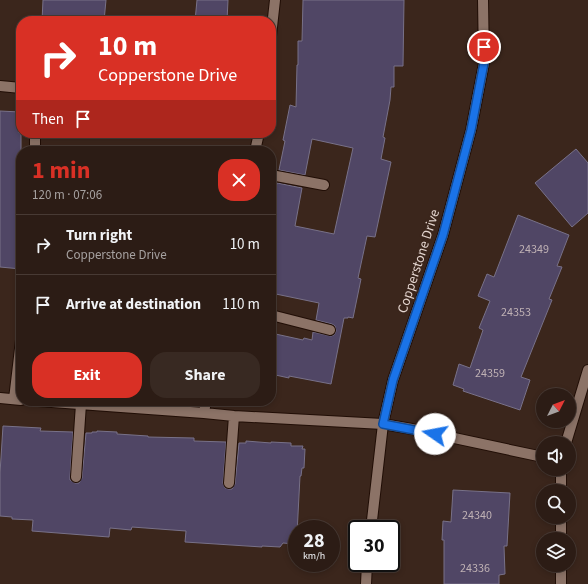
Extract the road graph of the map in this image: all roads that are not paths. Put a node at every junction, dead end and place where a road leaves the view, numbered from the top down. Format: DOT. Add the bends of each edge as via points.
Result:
graph roads {
  1 [pos="275,0"];
  2 [pos="483,0"];
  3 [pos="273,16"];
  4 [pos="0,86"];
  5 [pos="16,88"];
  6 [pos="276,176"];
  7 [pos="324,185"];
  8 [pos="276,316"];
  9 [pos="330,330"];
  10 [pos="588,370"];
  11 [pos="0,398"];
  12 [pos="16,400"];
  13 [pos="81,406"];
  14 [pos="108,406"];
  15 [pos="205,406"];
  16 [pos="204,413"];
  17 [pos="234,416"];
  18 [pos="383,424"];
  19 [pos="568,436"];
  20 [pos="536,456"];
  21 [pos="76,477"];
  22 [pos="229,483"];
  23 [pos="372,520"];
  24 [pos="367,572"];
  25 [pos="561,572"];
  26 [pos="366,584"];
  27 [pos="561,584"];
  1 -- 3 [label="street"];
  2 -- 18 [label="street, Copperstone Drive" via="484,63 471,130 443,235 393,380"];
  4 -- 5 [label="street"];
  6 -- 7 [label="street"];
  8 -- 9 [label="street"];
  10 -- 19 [label="street"];
  11 -- 12 [label="street"];
  13 -- 21 [label="street"];
  14 -- 16 [label="street"];
  15 -- 16 [label="street"];
  16 -- 17 [label="street"];
  17 -- 18 [label="street"];
  17 -- 22 [label="street"];
  18 -- 20 [label="street"];
  18 -- 23 [label="street, Copperstone Drive"];
  24 -- 26 [label="street"];
  25 -- 27 [label="street"];
}
